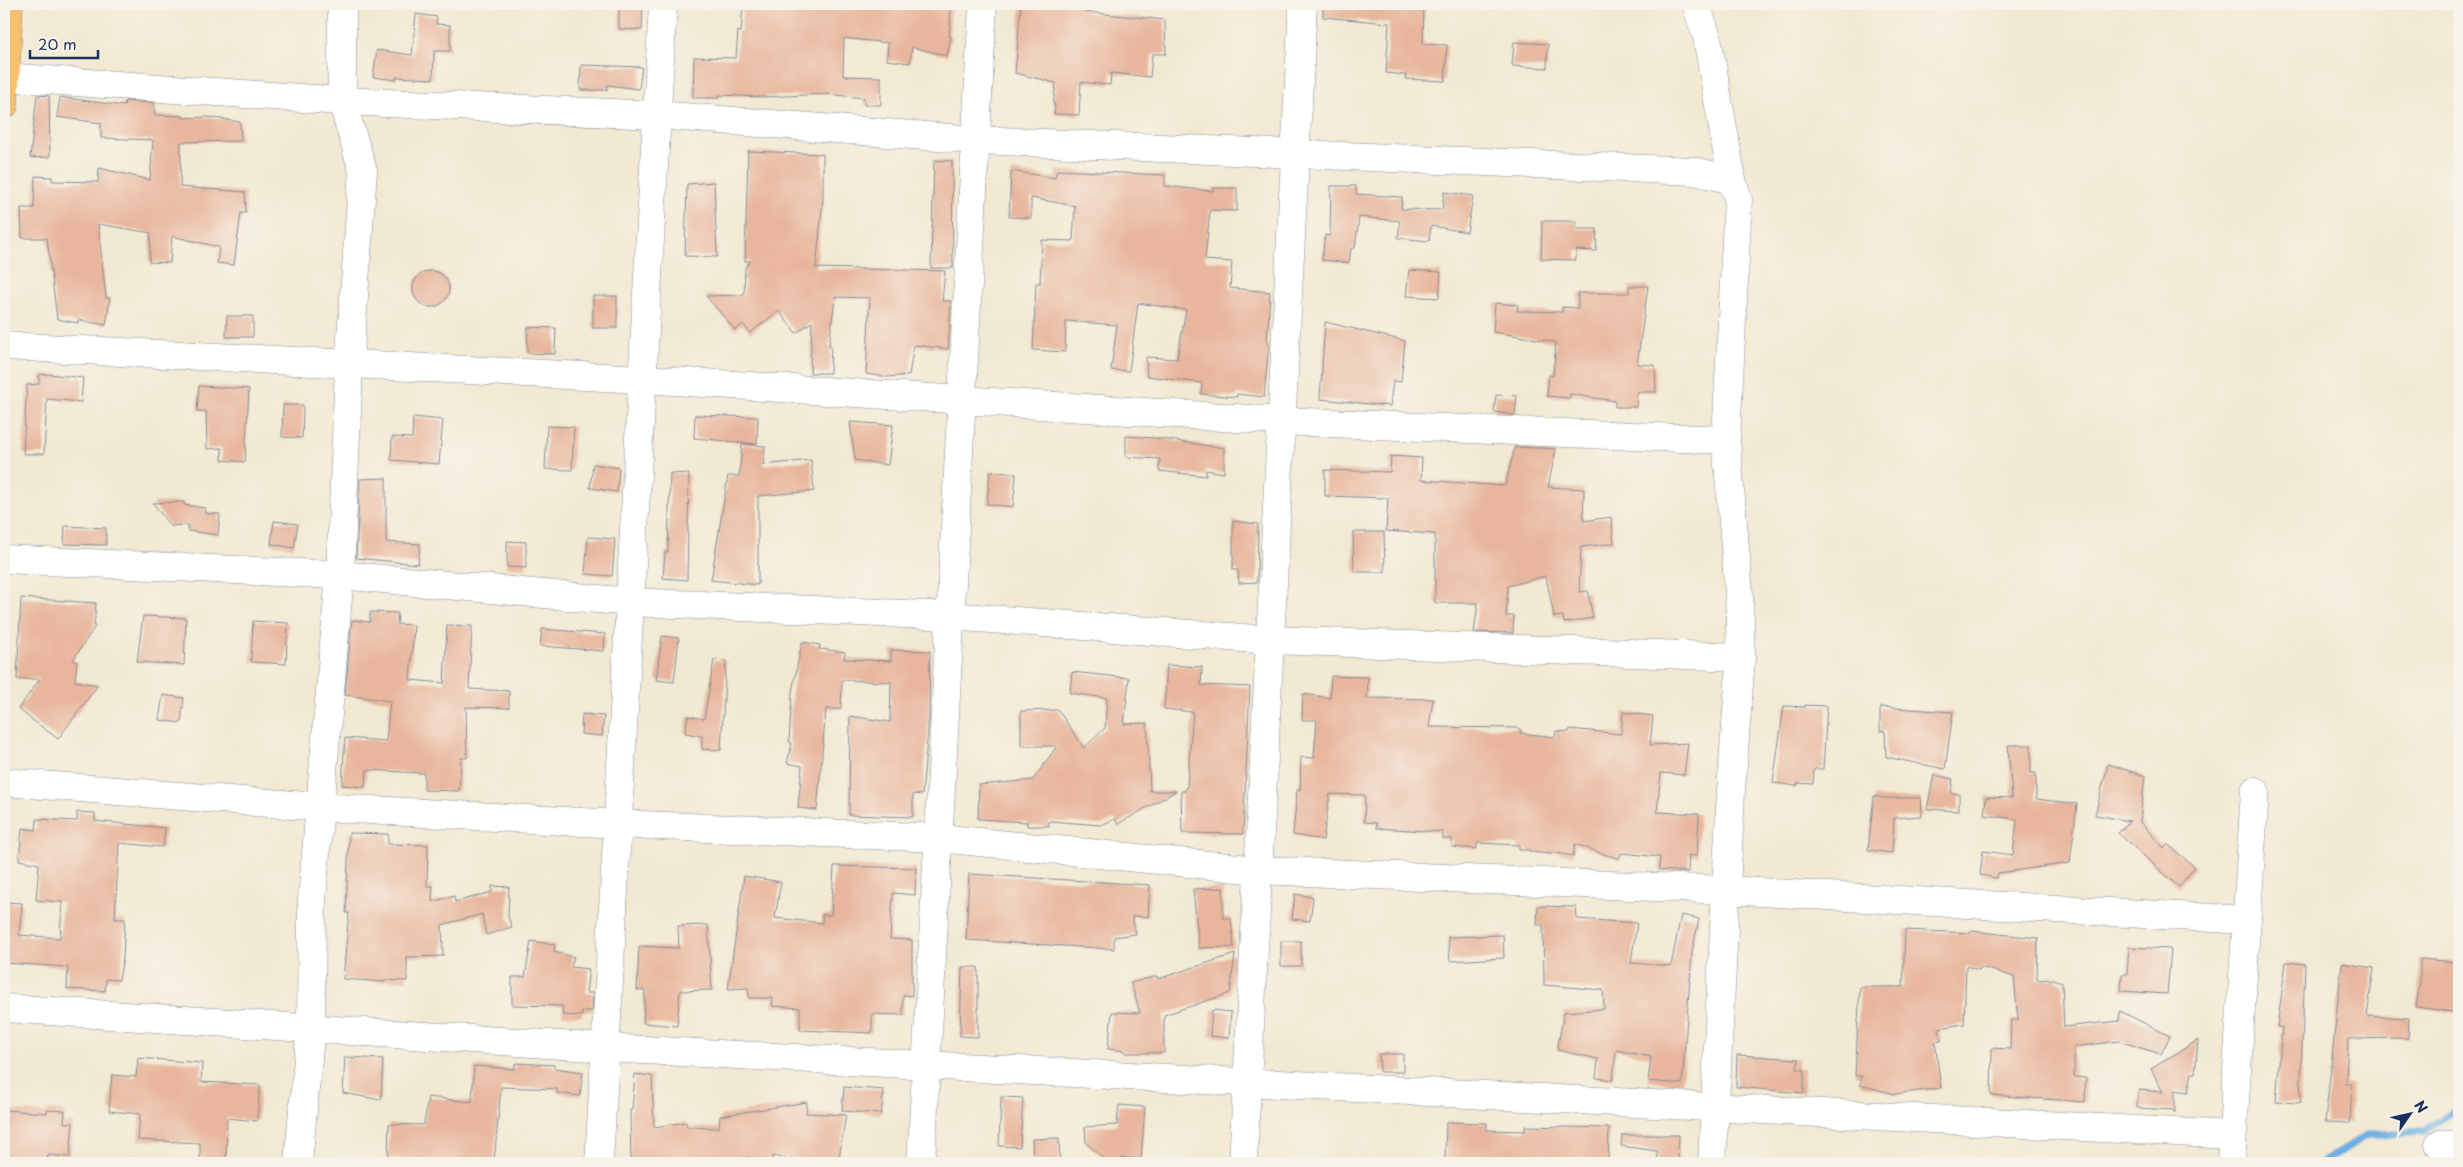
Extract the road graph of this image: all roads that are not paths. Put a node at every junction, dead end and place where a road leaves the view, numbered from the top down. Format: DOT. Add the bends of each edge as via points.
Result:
graph roads {
  1 [pos="9,4"];
  2 [pos="342,4"];
  3 [pos="663,4"];
  4 [pos="983,4"];
  5 [pos="1303,4"];
  6 [pos="1696,4"];
  7 [pos="4,77"];
  8 [pos="342,101"];
  9 [pos="4,105"];
  10 [pos="657,114"];
  11 [pos="976,140"];
  12 [pos="1295,154"];
  13 [pos="1732,180"];
  14 [pos="4,346"];
  15 [pos="349,366"];
  16 [pos="642,380"];
  17 [pos="962,399"];
  18 [pos="1282,421"];
  19 [pos="1726,440"];
  20 [pos="4,559"];
  21 [pos="340,575"];
  22 [pos="630,602"];
  23 [pos="950,616"];
  24 [pos="1270,640"];
  25 [pos="1741,657"];
  26 [pos="4,782"];
  27 [pos="2255,791"];
  28 [pos="319,807"];
  29 [pos="618,824"];
  30 [pos="938,838"];
  31 [pos="1258,870"];
  32 [pos="1725,890"];
  33 [pos="2247,920"];
  34 [pos="4,1008"];
  35 [pos="311,1028"];
  36 [pos="606,1048"];
  37 [pos="926,1066"];
  38 [pos="1247,1082"];
  39 [pos="1714,1108"];
  40 [pos="2232,1135"];
  41 [pos="298,1163"];
  42 [pos="600,1163"];
  43 [pos="921,1163"];
  44 [pos="1243,1163"];
  45 [pos="1712,1163"];
  46 [pos="2231,1163"];
  1 -- 7 [label="main road"];
  2 -- 8 [label="street"];
  3 -- 10 [label="street"];
  4 -- 11 [label="street"];
  5 -- 12 [label="street"];
  6 -- 13 [label="street" via="1707,38"];
  7 -- 8 [label="street"];
  7 -- 9 [label="main road"];
  8 -- 10 [label="street"];
  8 -- 15 [label="street" via="363,171"];
  10 -- 11 [label="street"];
  10 -- 16 [label="street"];
  11 -- 12 [label="street"];
  11 -- 17 [label="street"];
  12 -- 13 [label="street" via="1694,171"];
  12 -- 18 [label="street"];
  13 -- 19 [label="street" via="1738,199"];
  14 -- 15 [label="street"];
  15 -- 16 [label="street"];
  15 -- 21 [label="street"];
  16 -- 17 [label="street"];
  16 -- 22 [label="street"];
  17 -- 18 [label="street"];
  17 -- 23 [label="street"];
  18 -- 19 [label="street"];
  18 -- 24 [label="street"];
  19 -- 25 [label="street"];
  20 -- 21 [label="street"];
  21 -- 22 [label="street"];
  21 -- 28 [label="street"];
  22 -- 23 [label="street"];
  22 -- 29 [label="street"];
  23 -- 24 [label="street"];
  23 -- 30 [label="street"];
  24 -- 25 [label="street"];
  24 -- 31 [label="street"];
  25 -- 32 [label="street"];
  26 -- 28 [label="street"];
  27 -- 33 [label="street"];
  28 -- 29 [label="street"];
  28 -- 35 [label="street" via="312,899"];
  29 -- 30 [label="street"];
  29 -- 36 [label="street"];
  30 -- 31 [label="street"];
  30 -- 37 [label="street"];
  31 -- 32 [label="street"];
  31 -- 38 [label="street"];
  32 -- 33 [label="street"];
  32 -- 39 [label="street"];
  33 -- 40 [label="street"];
  34 -- 35 [label="street"];
  35 -- 36 [label="street"];
  35 -- 41 [label="street"];
  36 -- 37 [label="street"];
  36 -- 42 [label="street"];
  37 -- 38 [label="street"];
  37 -- 43 [label="street"];
  38 -- 39 [label="street"];
  38 -- 44 [label="street"];
  39 -- 40 [label="street"];
  39 -- 45 [label="street"];
  40 -- 46 [label="street"];
}
